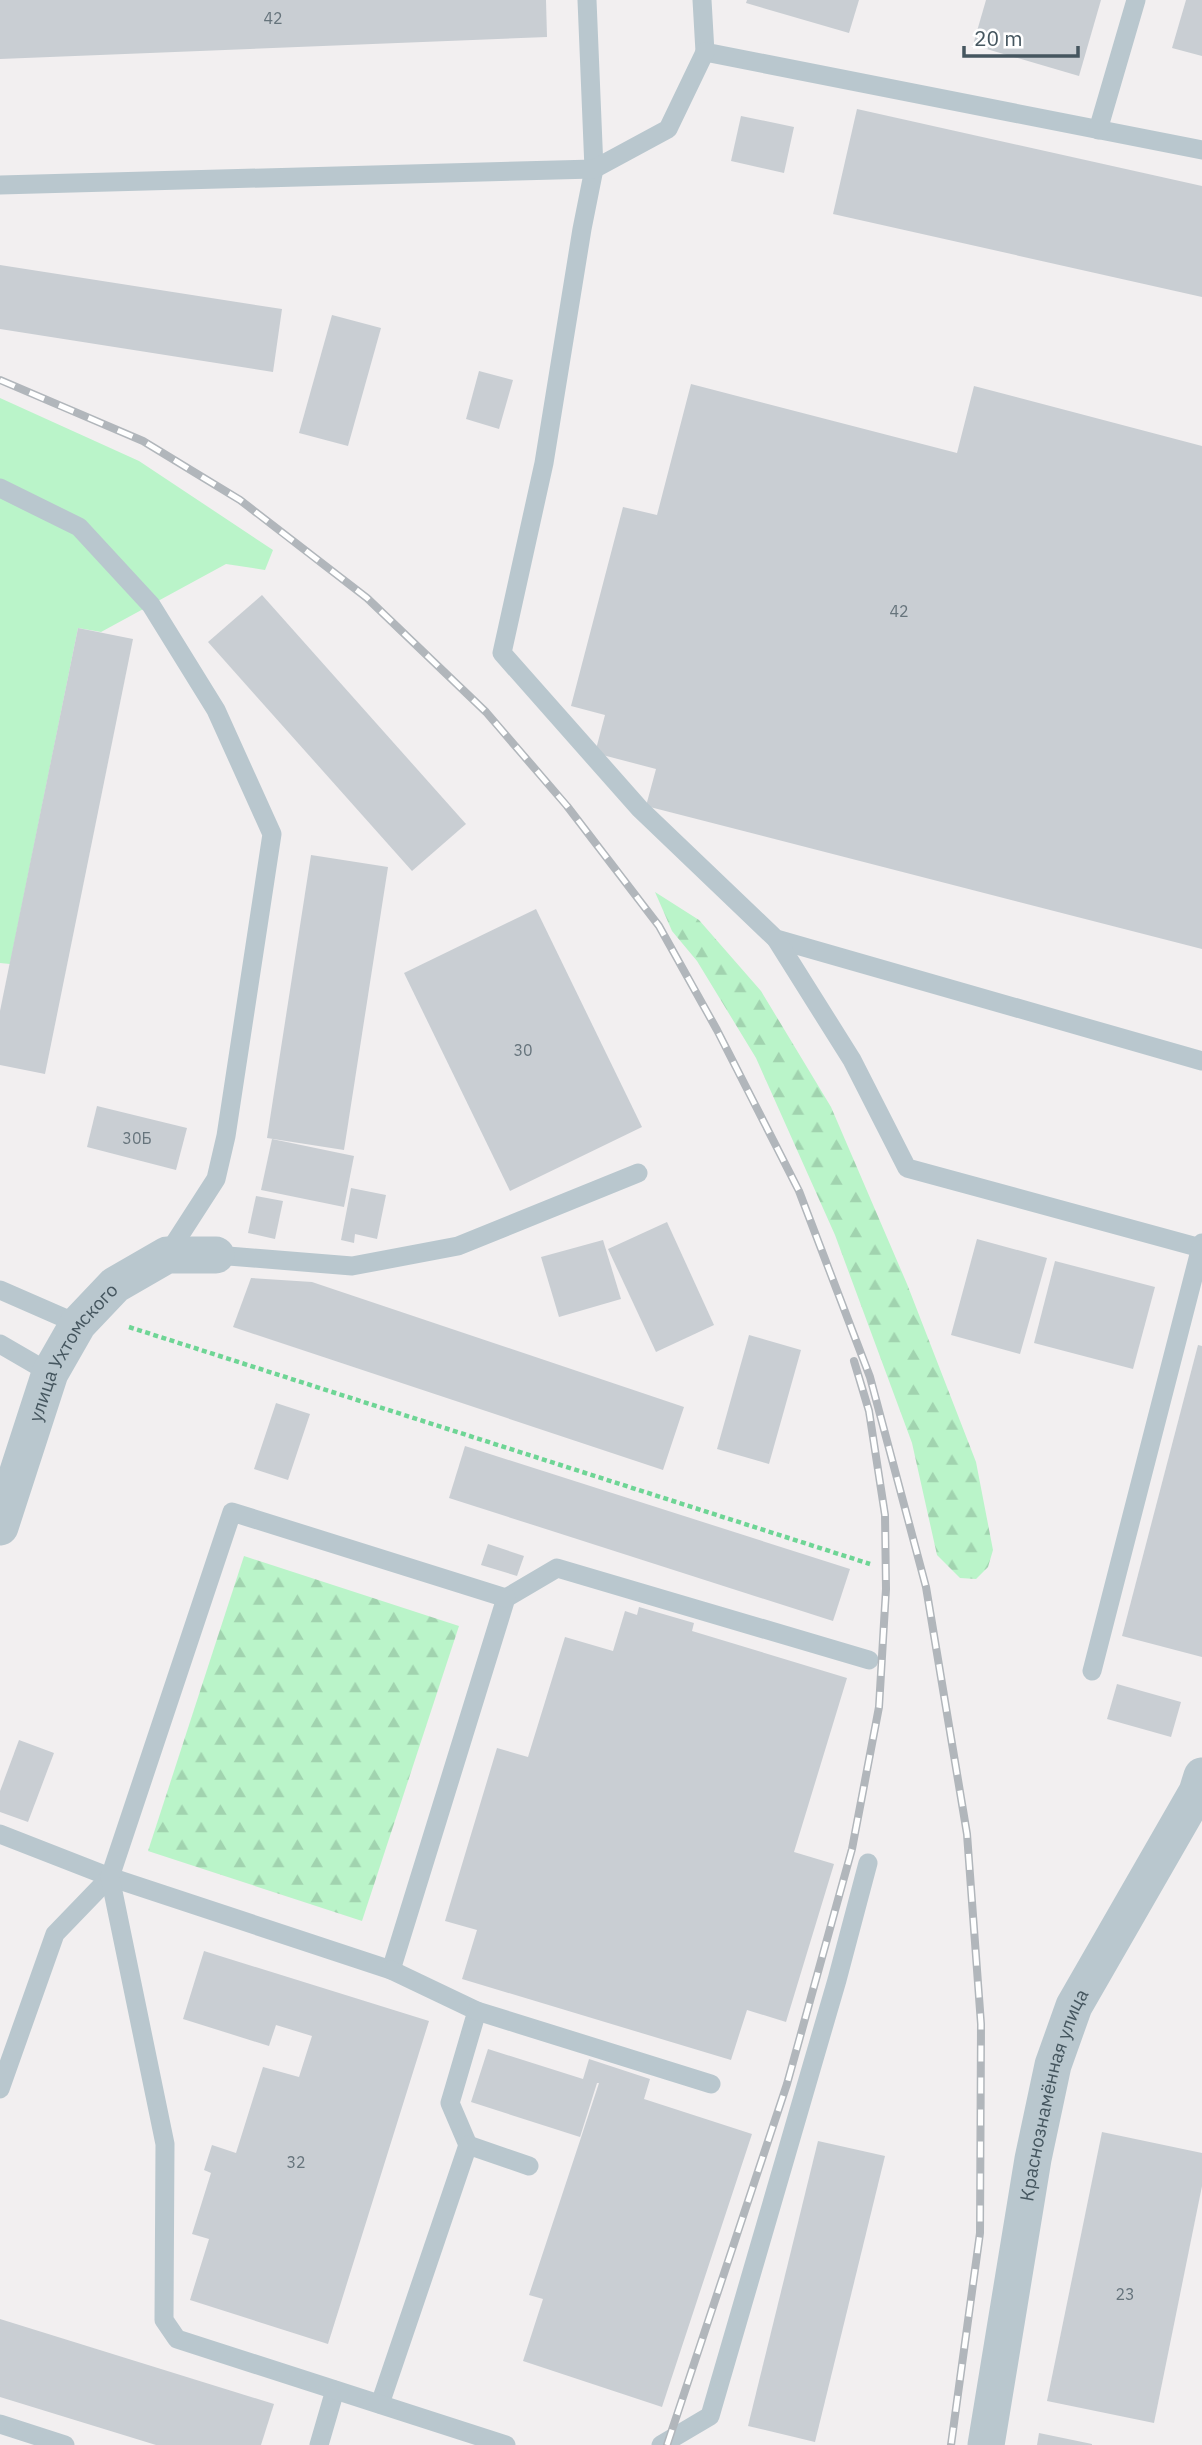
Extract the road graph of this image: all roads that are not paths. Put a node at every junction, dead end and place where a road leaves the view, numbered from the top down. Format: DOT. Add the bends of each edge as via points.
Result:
graph roads {
  1 [pos="587,0"];
  2 [pos="702,0"];
  3 [pos="1136,0"];
  4 [pos="705,51"];
  5 [pos="1098,130"];
  6 [pos="1202,150"];
  7 [pos="594,169"];
  8 [pos="0,185"];
  9 [pos="0,488"];
  10 [pos="776,939"];
  11 [pos="1202,1061"];
  12 [pos="638,1173"];
  13 [pos="1201,1245"];
  14 [pos="167,1255"];
  15 [pos="216,1255"];
  16 [pos="0,1290"];
  17 [pos="1194,1309"];
  18 [pos="83,1319"];
  19 [pos="0,1344"];
  20 [pos="50,1373"];
  21 [pos="0,1527"];
  22 [pos="506,1598"];
  23 [pos="869,1660"];
  24 [pos="1092,1671"];
  25 [pos="1200,1787"];
  26 [pos="0,1834"];
  27 [pos="868,1863"];
  28 [pos="110,1877"];
  29 [pos="391,1970"];
  30 [pos="477,2011"];
  31 [pos="711,2084"];
  32 [pos="0,2089"];
  33 [pos="468,2145"];
  34 [pos="529,2166"];
  35 [pos="335,2390"];
  36 [pos="380,2404"];
  37 [pos="0,2424"];
  38 [pos="65,2445"];
  39 [pos="318,2445"];
  40 [pos="506,2445"];
  41 [pos="661,2445"];
  42 [pos="986,2445"];
  1 -- 7 [label="lane"];
  2 -- 4 [label="lane"];
  3 -- 5 [label="lane"];
  4 -- 5 [label="lane"];
  4 -- 7 [label="lane" via="668,129"];
  5 -- 6 [label="lane"];
  7 -- 8 [label="lane"];
  7 -- 10 [label="lane" via="544,463 502,653 640,809"];
  9 -- 14 [label="lane" via="79,527 151,605 216,710 272,834 216,1180"];
  10 -- 11 [label="lane"];
  10 -- 13 [label="lane" via="852,1060 907,1168"];
  12 -- 15 [label="lane" via="458,1246 352,1266"];
  13 -- 17 [label="lane"];
  14 -- 15 [label="street, улица Ухтомского"];
  14 -- 18 [label="street, улица Ухтомского" via="115,1285"];
  16 -- 18 [label="lane"];
  17 -- 24 [label="lane"];
  18 -- 20 [label="street, улица Ухтомского"];
  19 -- 20 [label="lane"];
  20 -- 21 [label="street, улица Ухтомского"];
  22 -- 23 [label="lane" via="557,1568"];
  22 -- 28 [label="lane" via="232,1512"];
  22 -- 29 [label="lane"];
  25 -- 42 [label="street, Краснознамённая улица" via="1074,2006 1053,2065"];
  26 -- 28 [label="lane"];
  27 -- 41 [label="lane" via="710,2416"];
  28 -- 29 [label="lane"];
  28 -- 32 [label="lane" via="55,1934"];
  28 -- 35 [label="lane" via="165,2144 164,2320 177,2339"];
  29 -- 30 [label="lane"];
  30 -- 31 [label="lane"];
  30 -- 33 [label="lane" via="450,2103"];
  33 -- 34 [label="lane"];
  33 -- 36 [label="lane"];
  35 -- 36 [label="lane"];
  35 -- 39 [label="lane"];
  36 -- 40 [label="lane"];
  37 -- 38 [label="lane"];
}
